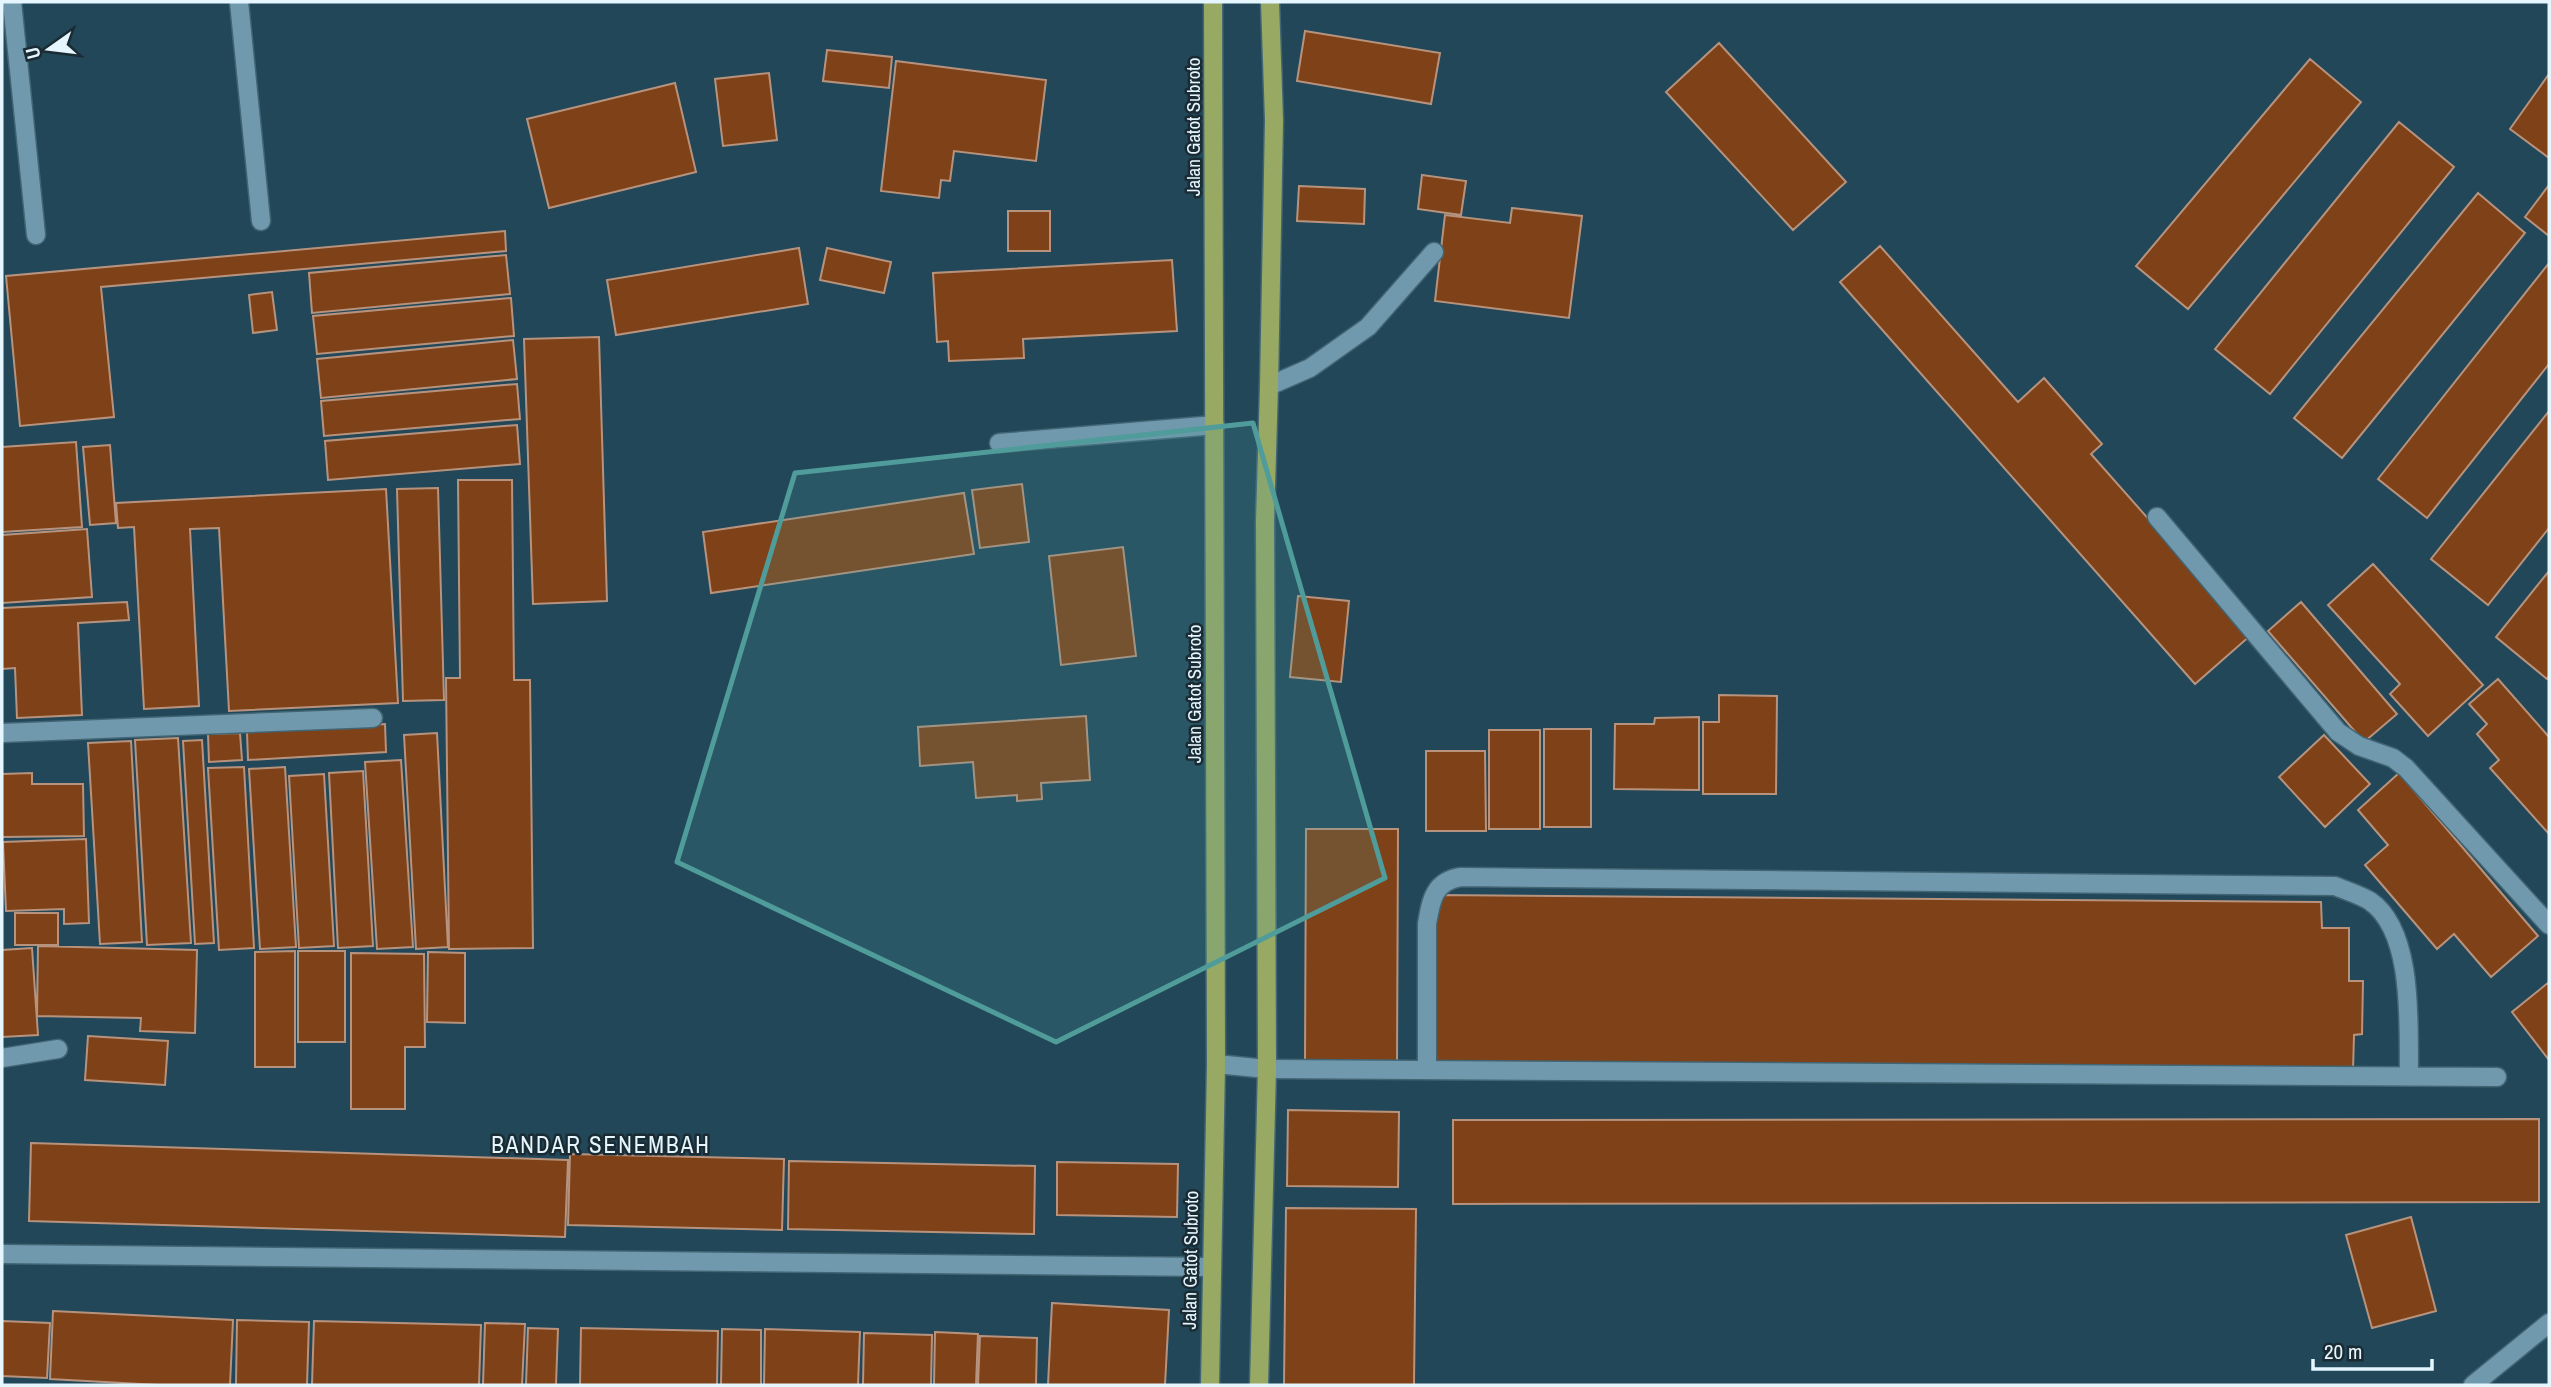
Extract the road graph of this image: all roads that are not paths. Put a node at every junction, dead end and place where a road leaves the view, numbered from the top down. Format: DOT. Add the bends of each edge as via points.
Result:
graph roads {
  1 [pos="12,2"];
  2 [pos="239,2"];
  3 [pos="1213,2"];
  4 [pos="1270,2"];
  5 [pos="261,221"];
  6 [pos="36,235"];
  7 [pos="1434,252"];
  8 [pos="1269,386"];
  9 [pos="1215,425"];
  10 [pos="999,443"];
  11 [pos="2157,517"];
  12 [pos="373,718"];
  13 [pos="2,733"];
  14 [pos="2549,925"];
  15 [pos="58,1049"];
  16 [pos="2,1058"];
  17 [pos="1216,1065"];
  18 [pos="1267,1069"];
  19 [pos="1427,1069"];
  20 [pos="2409,1076"];
  21 [pos="2497,1077"];
  22 [pos="2,1254"];
  23 [pos="1210,1267"];
  24 [pos="2549,1324"];
  25 [pos="1210,1385"];
  26 [pos="1259,1385"];
  27 [pos="2473,1385"];
  1 -- 6 [label="street"];
  2 -- 5 [label="street"];
  3 -- 9 [label="main road, Jalan Gatot Subroto"];
  4 -- 8 [label="main road"];
  7 -- 8 [label="street" via="1368,327 1310,369"];
  8 -- 18 [label="main road" via="1265,521"];
  9 -- 10 [label="street"];
  9 -- 17 [label="main road, Jalan Gatot Subroto"];
  11 -- 14 [label="street" via="2338,732 2406,768"];
  12 -- 13 [label="street"];
  15 -- 16 [label="street"];
  17 -- 18 [label="street"];
  17 -- 23 [label="main road, Jalan Gatot Subroto"];
  18 -- 19 [label="street"];
  18 -- 26 [label="main road"];
  19 -- 20 [label="street"];
  19 -- 20 [label="street" via="1431,900 1435,890 1450,878 1488,877 2336,886 2371,902 2390,924 2406,972"];
  20 -- 21 [label="street"];
  22 -- 23 [label="street"];
  23 -- 25 [label="main road, Jalan Gatot Subroto"];
  24 -- 27 [label="street"];
}
